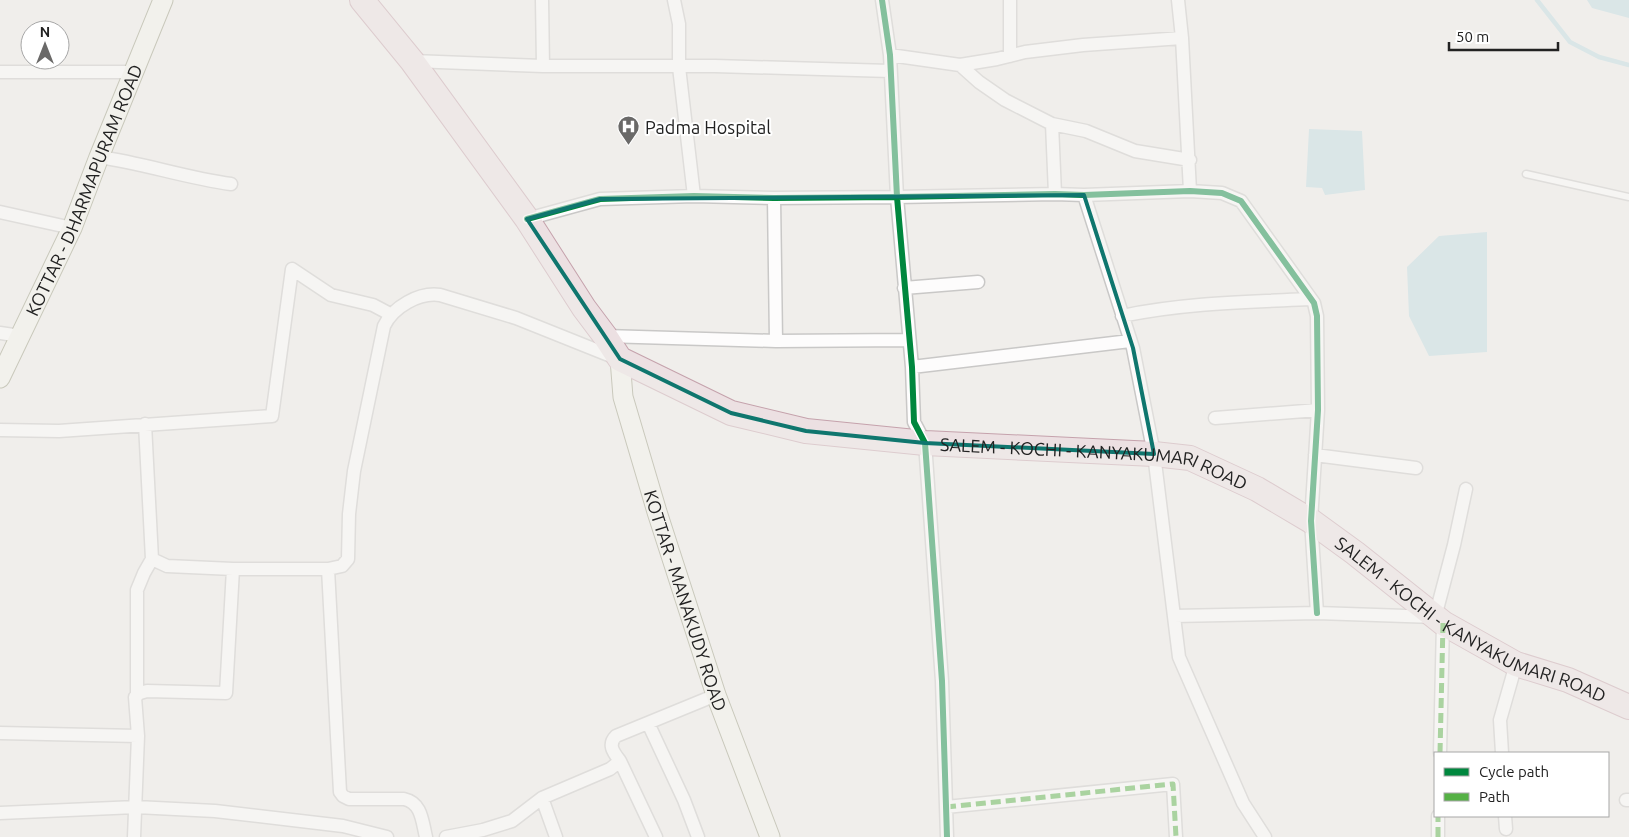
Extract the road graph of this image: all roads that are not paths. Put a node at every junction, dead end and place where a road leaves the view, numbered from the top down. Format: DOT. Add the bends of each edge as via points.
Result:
graph roads {
  1 [pos="163,0"];
  2 [pos="362,0"];
  3 [pos="542,0"];
  4 [pos="674,0"];
  5 [pos="882,0"];
  6 [pos="1010,0"];
  7 [pos="1178,0"];
  8 [pos="1182,38"];
  9 [pos="890,55"];
  10 [pos="1010,56"];
  11 [pos="412,61"];
  12 [pos="543,66"];
  13 [pos="960,66"];
  14 [pos="679,67"];
  15 [pos="890,71"];
  16 [pos="0,72"];
  17 [pos="134,72"];
  18 [pos="1052,124"];
  19 [pos="99,157"];
  20 [pos="1190,160"];
  21 [pos="1526,174"];
  22 [pos="231,184"];
  23 [pos="1190,191"];
  24 [pos="1055,194"];
  25 [pos="1084,195"];
  26 [pos="694,196"];
  27 [pos="897,197"];
  28 [pos="1629,197"];
  29 [pos="774,198"];
  30 [pos="0,212"];
  31 [pos="527,219"];
  32 [pos="72,228"];
  33 [pos="978,282"];
  34 [pos="904,288"];
  35 [pos="1310,299"];
  36 [pos="390,314"];
  37 [pos="1122,316"];
  38 [pos="0,333"];
  39 [pos="20,336"];
  40 [pos="606,336"];
  41 [pos="909,340"];
  42 [pos="776,341"];
  43 [pos="1130,341"];
  44 [pos="620,359"];
  45 [pos="912,367"];
  46 [pos="0,378"];
  47 [pos="1318,410"];
  48 [pos="1215,418"];
  49 [pos="145,424"];
  50 [pos="0,430"];
  51 [pos="924,444"];
  52 [pos="1154,454"];
  53 [pos="1315,455"];
  54 [pos="1416,468"];
  55 [pos="1466,489"];
  56 [pos="1311,521"];
  57 [pos="152,559"];
  58 [pos="233,569"];
  59 [pos="328,569"];
  60 [pos="1317,613"];
  61 [pos="1174,616"];
  62 [pos="1439,620"];
  63 [pos="1516,664"];
  64 [pos="137,695"];
  65 [pos="716,695"];
  66 [pos="1629,707"];
  67 [pos="648,723"];
  68 [pos="0,733"];
  69 [pos="138,736"];
  70 [pos="1440,752"];
  71 [pos="1502,752"];
  72 [pos="620,762"];
  73 [pos="542,798"];
  74 [pos="136,807"];
  75 [pos="946,807"];
  76 [pos="0,813"];
  77 [pos="1438,817"];
  78 [pos="1505,817"];
  79 [pos="1506,829"];
  80 [pos="483,833"];
  81 [pos="134,837"];
  82 [pos="387,837"];
  83 [pos="426,837"];
  84 [pos="446,837"];
  85 [pos="556,837"];
  86 [pos="656,837"];
  87 [pos="698,837"];
  88 [pos="770,837"];
  89 [pos="946,837"];
  90 [pos="1176,837"];
  91 [pos="1265,837"];
  92 [pos="1438,837"];
  1 -- 17 [label="main road, KOTTAR - DHARMAPURAM ROAD"];
  2 -- 11 [label="highway"];
  3 -- 12 [label="street"];
  4 -- 14 [label="street" via="679,24"];
  5 -- 9 [label="street"];
  6 -- 10 [label="street"];
  7 -- 8 [label="street"];
  8 -- 10 [label="street" via="1083,45"];
  8 -- 20 [label="street"];
  9 -- 13 [label="street"];
  9 -- 15 [label="street"];
  10 -- 13 [label="street"];
  11 -- 12 [label="street"];
  11 -- 31 [label="highway"];
  12 -- 14 [label="street"];
  13 -- 18 [label="street" via="1005,100"];
  14 -- 15 [label="street"];
  14 -- 26 [label="street"];
  15 -- 27 [label="street"];
  16 -- 17 [label="street"];
  17 -- 19 [label="main road, KOTTAR - DHARMAPURAM ROAD"];
  18 -- 20 [label="street" via="1086,131 1135,151"];
  18 -- 24 [label="street"];
  19 -- 22 [label="street"];
  19 -- 32 [label="main road, KOTTAR - DHARMAPURAM ROAD"];
  20 -- 23 [label="street"];
  21 -- 28 [label="lane"];
  23 -- 25 [label="street"];
  23 -- 35 [label="street" via="1222,193 1241,202"];
  24 -- 25 [label="street"];
  24 -- 27 [label="street"];
  25 -- 37 [label="street"];
  26 -- 29 [label="street"];
  26 -- 31 [label="street" via="600,199"];
  27 -- 29 [label="street"];
  27 -- 34 [label="street"];
  29 -- 42 [label="street"];
  30 -- 32 [label="street"];
  31 -- 40 [label="highway" via="584,308"];
  32 -- 39 [label="main road, KOTTAR - DHARMAPURAM ROAD"];
  33 -- 34 [label="street"];
  34 -- 41 [label="street"];
  35 -- 37 [label="street" via="1156,309"];
  35 -- 47 [label="street" via="1317,316"];
  36 -- 44 [label="street" via="422,296 440,295 516,318"];
  36 -- 49 [label="street" via="372,305 331,294 292,269 272,416"];
  36 -- 59 [label="street" via="384,326 354,471 348,559 342,566"];
  37 -- 43 [label="street"];
  38 -- 39 [label="street"];
  39 -- 46 [label="main road, KOTTAR - DHARMAPURAM ROAD"];
  40 -- 42 [label="street"];
  40 -- 44 [label="highway"];
  41 -- 42 [label="street"];
  41 -- 45 [label="street"];
  43 -- 45 [label="street"];
  43 -- 52 [label="street"];
  44 -- 51 [label="highway, SALEM - KOCHI - KANYAKUMARI ROAD" via="731,414 806,431"];
  44 -- 65 [label="main road, KOTTAR - MANAKUDY ROAD" via="623,397"];
  45 -- 51 [label="street" via="914,422"];
  47 -- 48 [label="street"];
  47 -- 53 [label="street"];
  49 -- 50 [label="street" via="59,431"];
  49 -- 57 [label="street"];
  51 -- 52 [label="highway, SALEM - KOCHI - KANYAKUMARI ROAD"];
  51 -- 75 [label="street" via="942,681"];
  52 -- 56 [label="highway, SALEM - KOCHI - KANYAKUMARI ROAD" via="1190,458 1257,489"];
  52 -- 61 [label="street"];
  53 -- 54 [label="street"];
  53 -- 56 [label="street"];
  55 -- 62 [label="street"];
  56 -- 60 [label="street"];
  56 -- 62 [label="highway, SALEM - KOCHI - KANYAKUMARI ROAD"];
  57 -- 58 [label="street" via="166,566"];
  57 -- 64 [label="street" via="137,590"];
  58 -- 59 [label="street"];
  58 -- 64 [label="street" via="226,693 147,691"];
  59 -- 83 [label="street" via="340,792 349,799 412,801 419,809"];
  60 -- 61 [label="street"];
  60 -- 62 [label="street"];
  61 -- 91 [label="street" via="1180,657 1243,803"];
  62 -- 63 [label="highway, SALEM - KOCHI - KANYAKUMARI ROAD"];
  62 -- 70 [label="street"];
  63 -- 66 [label="highway, SALEM - KOCHI - KANYAKUMARI ROAD" via="1568,680"];
  63 -- 71 [label="street" via="1500,720"];
  64 -- 69 [label="street"];
  65 -- 67 [label="street"];
  65 -- 88 [label="main road, KOTTAR - MANAKUDY ROAD"];
  67 -- 72 [label="street" via="613,739 612,749"];
  67 -- 87 [label="street"];
  68 -- 69 [label="street"];
  69 -- 74 [label="street"];
  72 -- 73 [label="street"];
  72 -- 86 [label="street"];
  73 -- 80 [label="street" via="512,821"];
  73 -- 85 [label="street"];
  74 -- 76 [label="street"];
  74 -- 81 [label="street"];
  74 -- 82 [label="street" via="215,811 334,825"];
  75 -- 89 [label="street"];
  75 -- 90 [label="street" via="1173,784"];
  77 -- 92 [label="street"];
  78 -- 79 [label="street"];
  80 -- 84 [label="street"];
}
